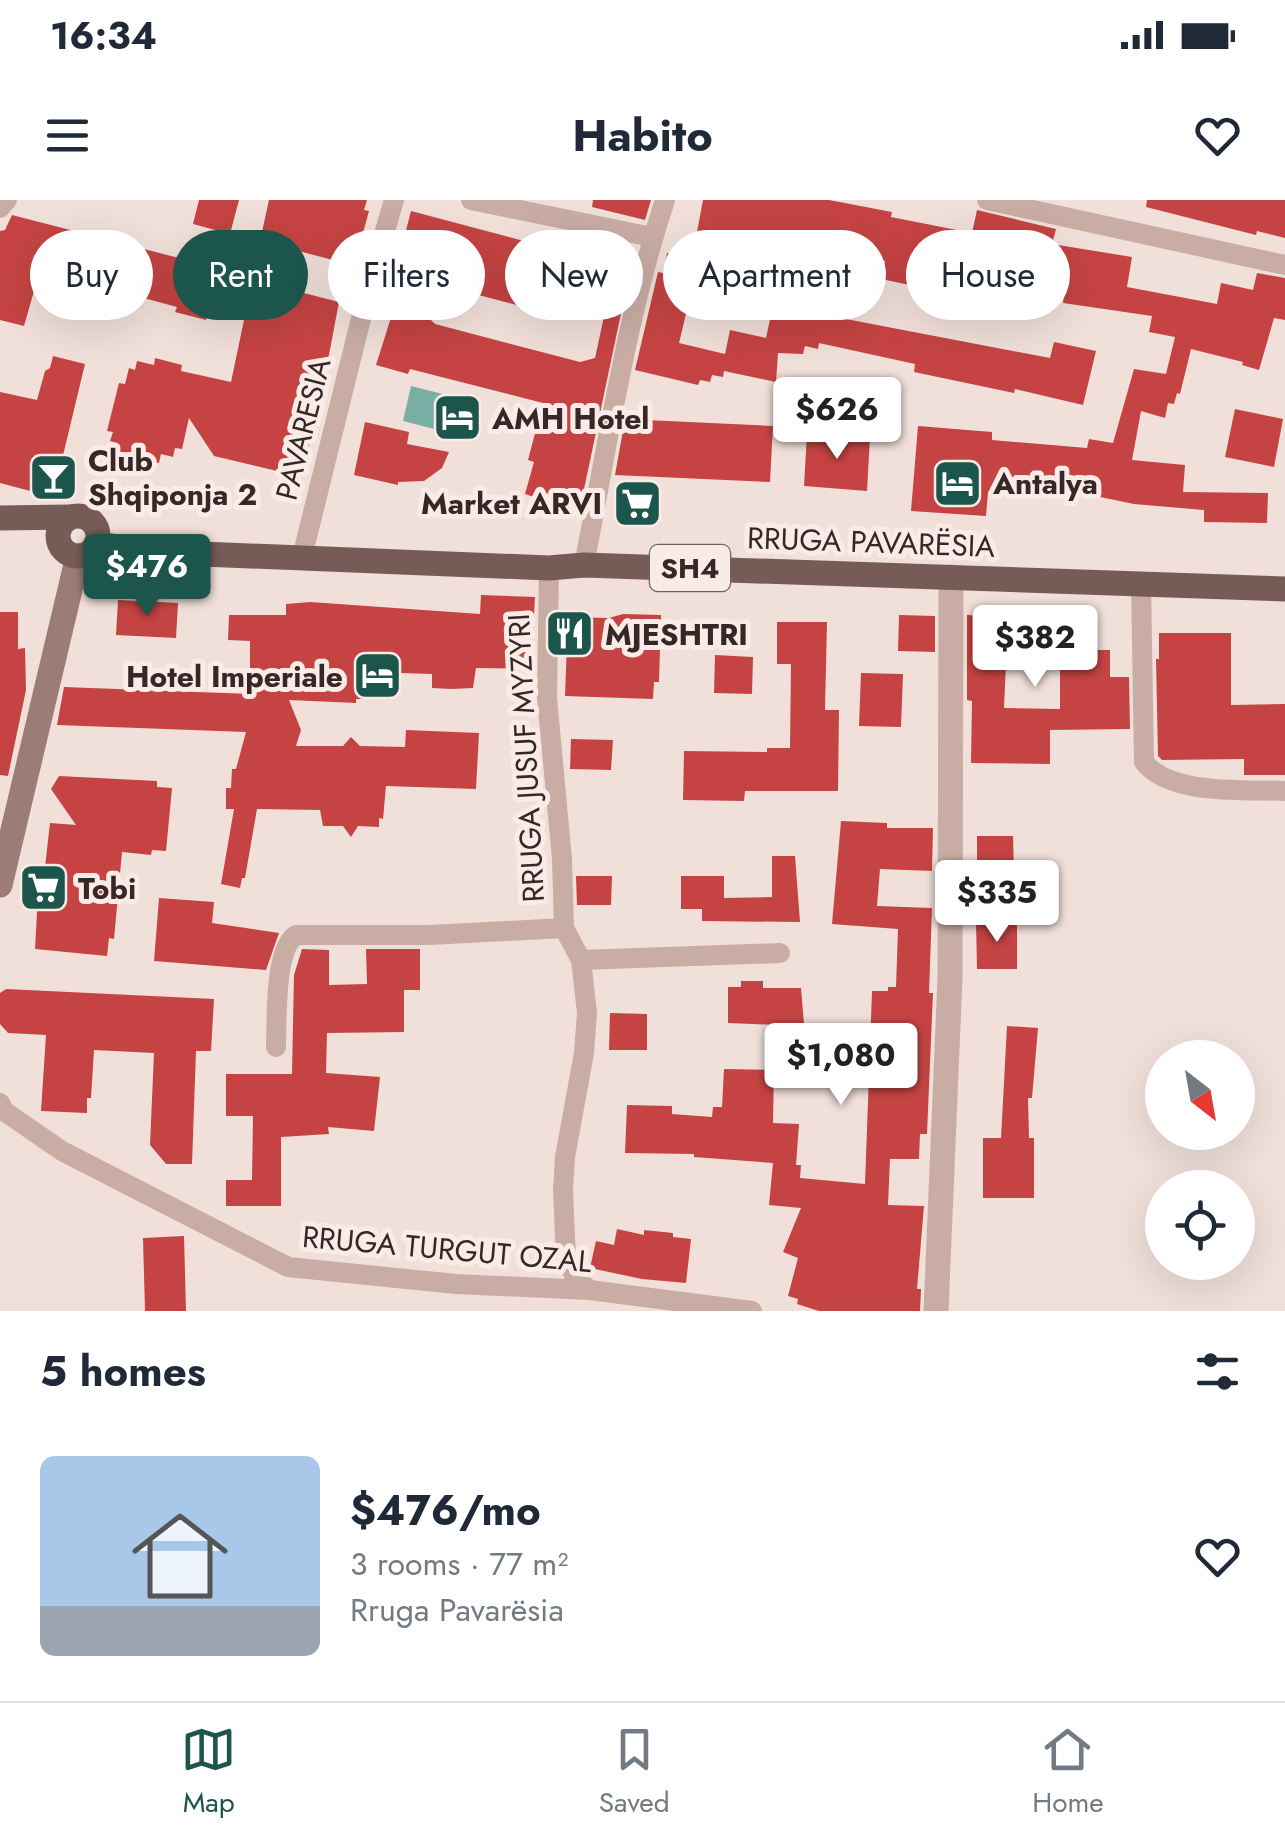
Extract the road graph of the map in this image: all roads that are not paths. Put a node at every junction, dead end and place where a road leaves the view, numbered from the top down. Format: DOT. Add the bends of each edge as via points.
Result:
graph roads {
  1 [pos="7,200"];
  2 [pos="394,200"];
  3 [pos="471,200"];
  4 [pos="665,200"];
  5 [pos="986,200"];
  6 [pos="0,208"];
  7 [pos="652,237"];
  8 [pos="1285,265"];
  9 [pos="71,517"];
  10 [pos="8,519"];
  11 [pos="78,548"];
  12 [pos="302,557"];
  13 [pos="584,565"];
  14 [pos="550,568"];
  15 [pos="951,577"];
  16 [pos="1141,584"];
  17 [pos="1285,589"];
  18 [pos="1285,791"];
  19 [pos="0,885"];
  20 [pos="564,928"];
  21 [pos="780,953"];
  22 [pos="581,960"];
  23 [pos="276,1047"];
  24 [pos="0,1104"];
  25 [pos="589,1290"];
  26 [pos="752,1311"];
  27 [pos="936,1311"];
  1 -- 6 [label="street"];
  2 -- 12 [label="street, PAVARESIA"];
  3 -- 7 [label="street"];
  4 -- 7 [label="street"];
  5 -- 8 [label="street"];
  7 -- 13 [label="street"];
  9 -- 10 [label="main road, RRUGA PAVARËSIA / SH4"];
  9 -- 11 [label="main road" via="60,528"];
  9 -- 11 [label="main road" via="93,522 98,536"];
  10 -- 11 [label="main road, RRUGA PAVARËSIA / SH4"];
  11 -- 12 [label="main road, RRUGA PAVARËSIA / SH4"];
  11 -- 19 [label="main road"];
  12 -- 14 [label="main road, RRUGA PAVARËSIA / SH4"];
  13 -- 14 [label="main road, RRUGA PAVARËSIA / SH4"];
  13 -- 15 [label="main road, RRUGA PAVARËSIA / SH4"];
  14 -- 20 [label="street, RRUGA JUSUF MYZYRI" via="547,698"];
  15 -- 16 [label="main road, RRUGA PAVARËSIA / SH4"];
  15 -- 27 [label="street" via="950,978"];
  16 -- 17 [label="main road, RRUGA PAVARËSIA / SH4"];
  16 -- 18 [label="street" via="1144,762 1164,778 1192,786"];
  20 -- 22 [label="street, RRUGA JUSUF MYZYRI"];
  20 -- 23 [label="street" via="296,935 287,945 279,983"];
  21 -- 22 [label="street"];
  22 -- 25 [label="street, RRUGA JUSUF MYZYRI" via="588,1013 563,1191 566,1258"];
  24 -- 25 [label="street, RRUGA TURGUT OZAL" via="62,1150 288,1266"];
  25 -- 26 [label="street, RRUGA TURGUT OZAL"];
}
